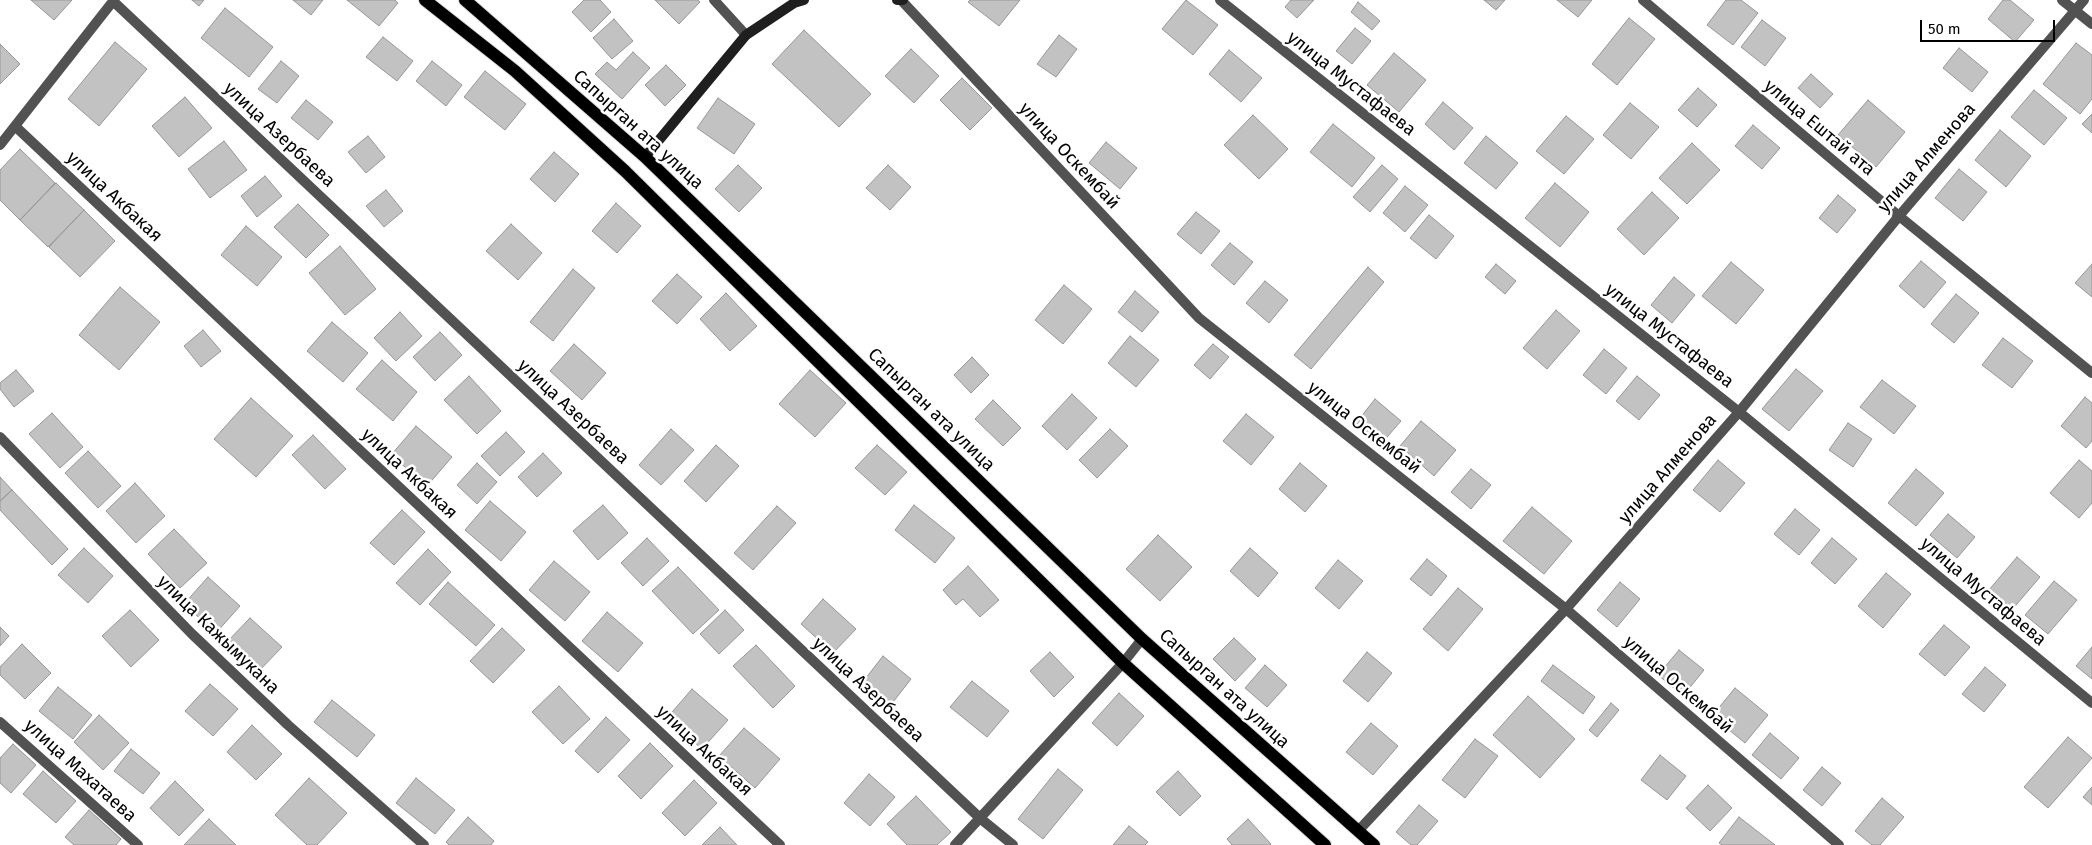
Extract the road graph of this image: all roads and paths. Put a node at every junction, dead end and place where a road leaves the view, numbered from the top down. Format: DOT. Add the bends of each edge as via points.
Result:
graph roads {
  1 [pos="425,0"];
  2 [pos="465,0"];
  3 [pos="714,0"];
  4 [pos="804,0"];
  5 [pos="901,0"];
  6 [pos="1220,0"];
  7 [pos="1643,0"];
  8 [pos="2062,0"];
  9 [pos="2084,0"];
  10 [pos="114,1"];
  11 [pos="2075,11"];
  12 [pos="2092,24"];
  13 [pos="746,35"];
  14 [pos="16,127"];
  15 [pos="0,145"];
  16 [pos="646,157"];
  17 [pos="1899,216"];
  18 [pos="2092,373"];
  19 [pos="1739,412"];
  20 [pos="0,437"];
  21 [pos="1566,609"];
  22 [pos="1142,639"];
  23 [pos="1123,663"];
  24 [pos="2092,703"];
  25 [pos="0,722"];
  26 [pos="981,819"];
  27 [pos="1358,831"];
  28 [pos="138,845"];
  29 [pos="424,845"];
  30 [pos="780,845"];
  31 [pos="956,845"];
  32 [pos="1013,845"];
  33 [pos="1325,845"];
  34 [pos="1374,845"];
  35 [pos="1839,845"];
  1 -- 23 [label="main road" via="515,71 625,171"];
  2 -- 16 [label="main road, Сапырган ата улица"];
  3 -- 13 [label="street"];
  4 -- 13 [label="street" via="794,3"];
  5 -- 21 [label="street, улица Оскембай" via="1199,318"];
  6 -- 19 [label="street, улица Мустафаева"];
  7 -- 17 [label="street, улица Ештай ата"];
  8 -- 11 [label="street"];
  9 -- 11 [label="street, улица Алменова"];
  10 -- 14 [label="street"];
  10 -- 26 [label="street, улица Азербаева"];
  11 -- 12 [label="street"];
  11 -- 17 [label="street, улица Алменова"];
  13 -- 16 [label="street"];
  14 -- 15 [label="street"];
  14 -- 30 [label="street, улица Акбакая"];
  16 -- 22 [label="main road, Сапырган ата улица"];
  17 -- 18 [label="street, улица Ештай ата"];
  17 -- 19 [label="street, улица Алменова"];
  19 -- 21 [label="street, улица Алменова"];
  19 -- 24 [label="street, улица Мустафаева"];
  20 -- 29 [label="street, улица Кажымукана" via="192,634 288,725"];
  21 -- 27 [label="street, улица Алменова"];
  21 -- 35 [label="street, улица Оскембай"];
  22 -- 23 [label="street"];
  22 -- 27 [label="main road, Сапырган ата улица"];
  23 -- 26 [label="street"];
  23 -- 33 [label="main road"];
  25 -- 28 [label="street, улица Махатаева"];
  26 -- 31 [label="street"];
  26 -- 32 [label="street, улица Азербаева"];
  27 -- 34 [label="main road, Сапырган ата улица"];
}
